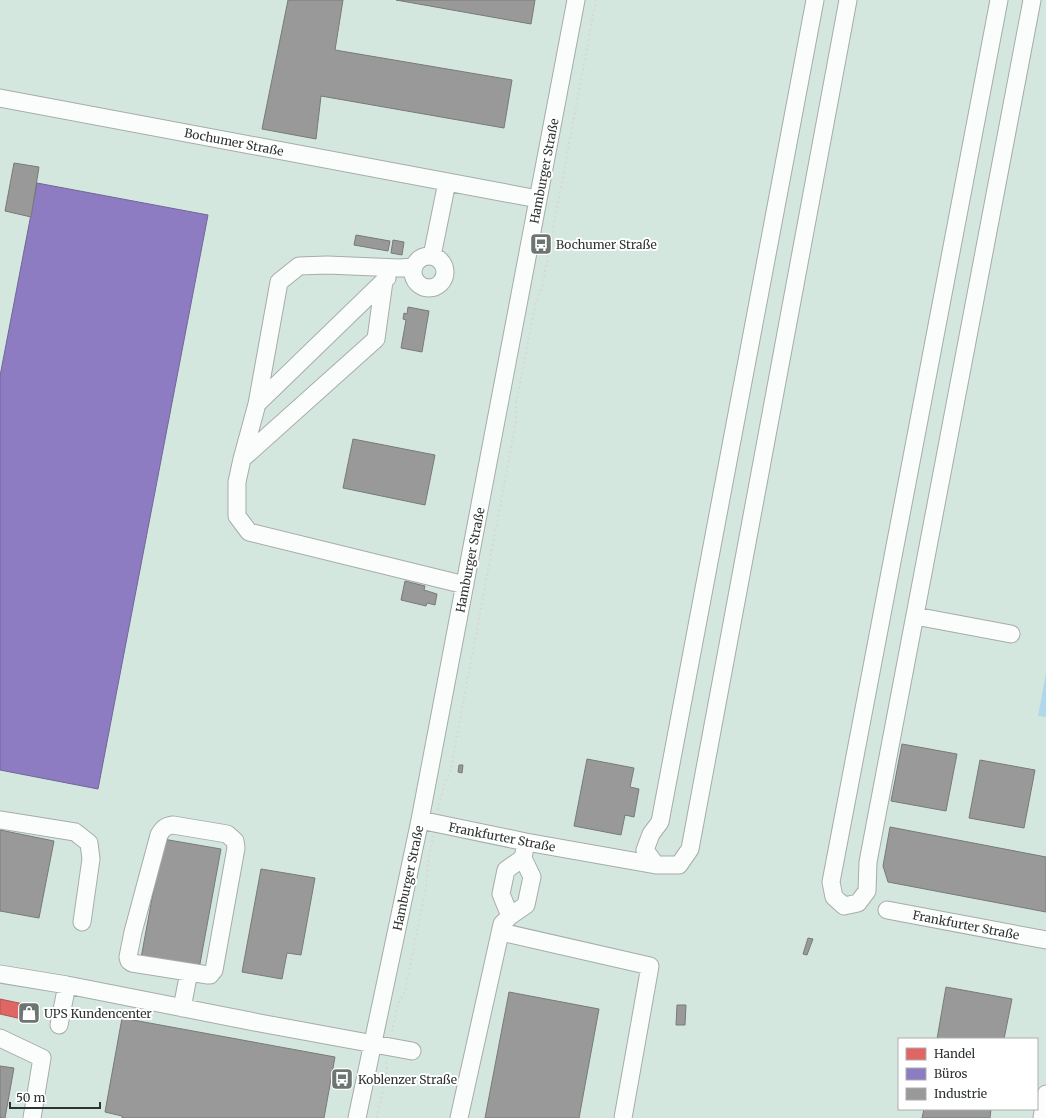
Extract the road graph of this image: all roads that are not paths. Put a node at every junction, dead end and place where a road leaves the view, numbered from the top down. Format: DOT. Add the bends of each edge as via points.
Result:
graph roads {
  1 [pos="576,0"];
  2 [pos="815,0"];
  3 [pos="848,0"];
  4 [pos="999,0"];
  5 [pos="1032,0"];
  6 [pos="0,98"];
  7 [pos="447,182"];
  8 [pos="538,199"];
  9 [pos="432,256"];
  10 [pos="407,268"];
  11 [pos="384,281"];
  12 [pos="257,404"];
  13 [pos="242,459"];
  14 [pos="465,585"];
  15 [pos="915,616"];
  16 [pos="1011,634"];
  17 [pos="0,820"];
  18 [pos="428,822"];
  19 [pos="521,855"];
  20 [pos="656,865"];
  21 [pos="886,910"];
  22 [pos="509,912"];
  23 [pos="82,922"];
  24 [pos="501,932"];
  25 [pos="1046,940"];
  26 [pos="189,972"];
  27 [pos="0,974"];
  28 [pos="67,985"];
  29 [pos="182,1008"];
  30 [pos="59,1025"];
  31 [pos="0,1038"];
  32 [pos="373,1043"];
  33 [pos="412,1051"];
  34 [pos="1046,1094"];
  35 [pos="32,1118"];
  36 [pos="357,1118"];
  37 [pos="459,1118"];
  38 [pos="623,1118"];
  39 [pos="1042,1118"];
  1 -- 8 [label="street, Hamburger Straße"];
  2 -- 20 [label="street" via="660,822 651,834 645,850"];
  3 -- 20 [label="street, Frankfurter Straße" via="690,849 680,865"];
  4 -- 15 [label="street" via="831,882 834,897 844,906 858,903 867,891 868,862"];
  5 -- 15 [label="street"];
  6 -- 7 [label="street, Bochumer Straße"];
  7 -- 8 [label="street, Bochumer Straße"];
  7 -- 9 [label="street"];
  8 -- 14 [label="street, Hamburger Straße"];
  9 -- 10 [label="street" via="425,257"];
  9 -- 10 [label="street" via="444,266 443,280 437,286 423,286"];
  10 -- 11 [label="street"];
  10 -- 12 [label="street" via="299,266 279,282"];
  11 -- 12 [label="street"];
  11 -- 13 [label="street" via="376,339"];
  12 -- 13 [label="street"];
  13 -- 14 [label="street" via="237,482 237,516 249,532"];
  14 -- 18 [label="street, Hamburger Straße"];
  15 -- 16 [label="street"];
  17 -- 23 [label="street" via="75,832 88,843 91,859"];
  18 -- 19 [label="street, Frankfurter Straße"];
  18 -- 32 [label="street, Hamburger Straße"];
  19 -- 20 [label="street, Frankfurter Straße" via="584,853"];
  19 -- 22 [label="street" via="506,870 501,894"];
  19 -- 22 [label="street" via="532,877 526,905"];
  21 -- 25 [label="street, Frankfurter Straße"];
  22 -- 24 [label="street" via="502,924"];
  24 -- 37 [label="street"];
  24 -- 38 [label="street" via="650,966"];
  26 -- 26 [label="street" via="208,976 214,970 236,848 235,841 227,834 174,825 166,826 159,835 128,957 132,963"];
  26 -- 29 [label="street"];
  27 -- 28 [label="street"];
  28 -- 29 [label="street"];
  28 -- 30 [label="street"];
  29 -- 32 [label="street"];
  31 -- 35 [label="street" via="42,1058"];
  32 -- 33 [label="street"];
  32 -- 36 [label="street, Hamburger Straße"];
  34 -- 39 [label="street"];
}
